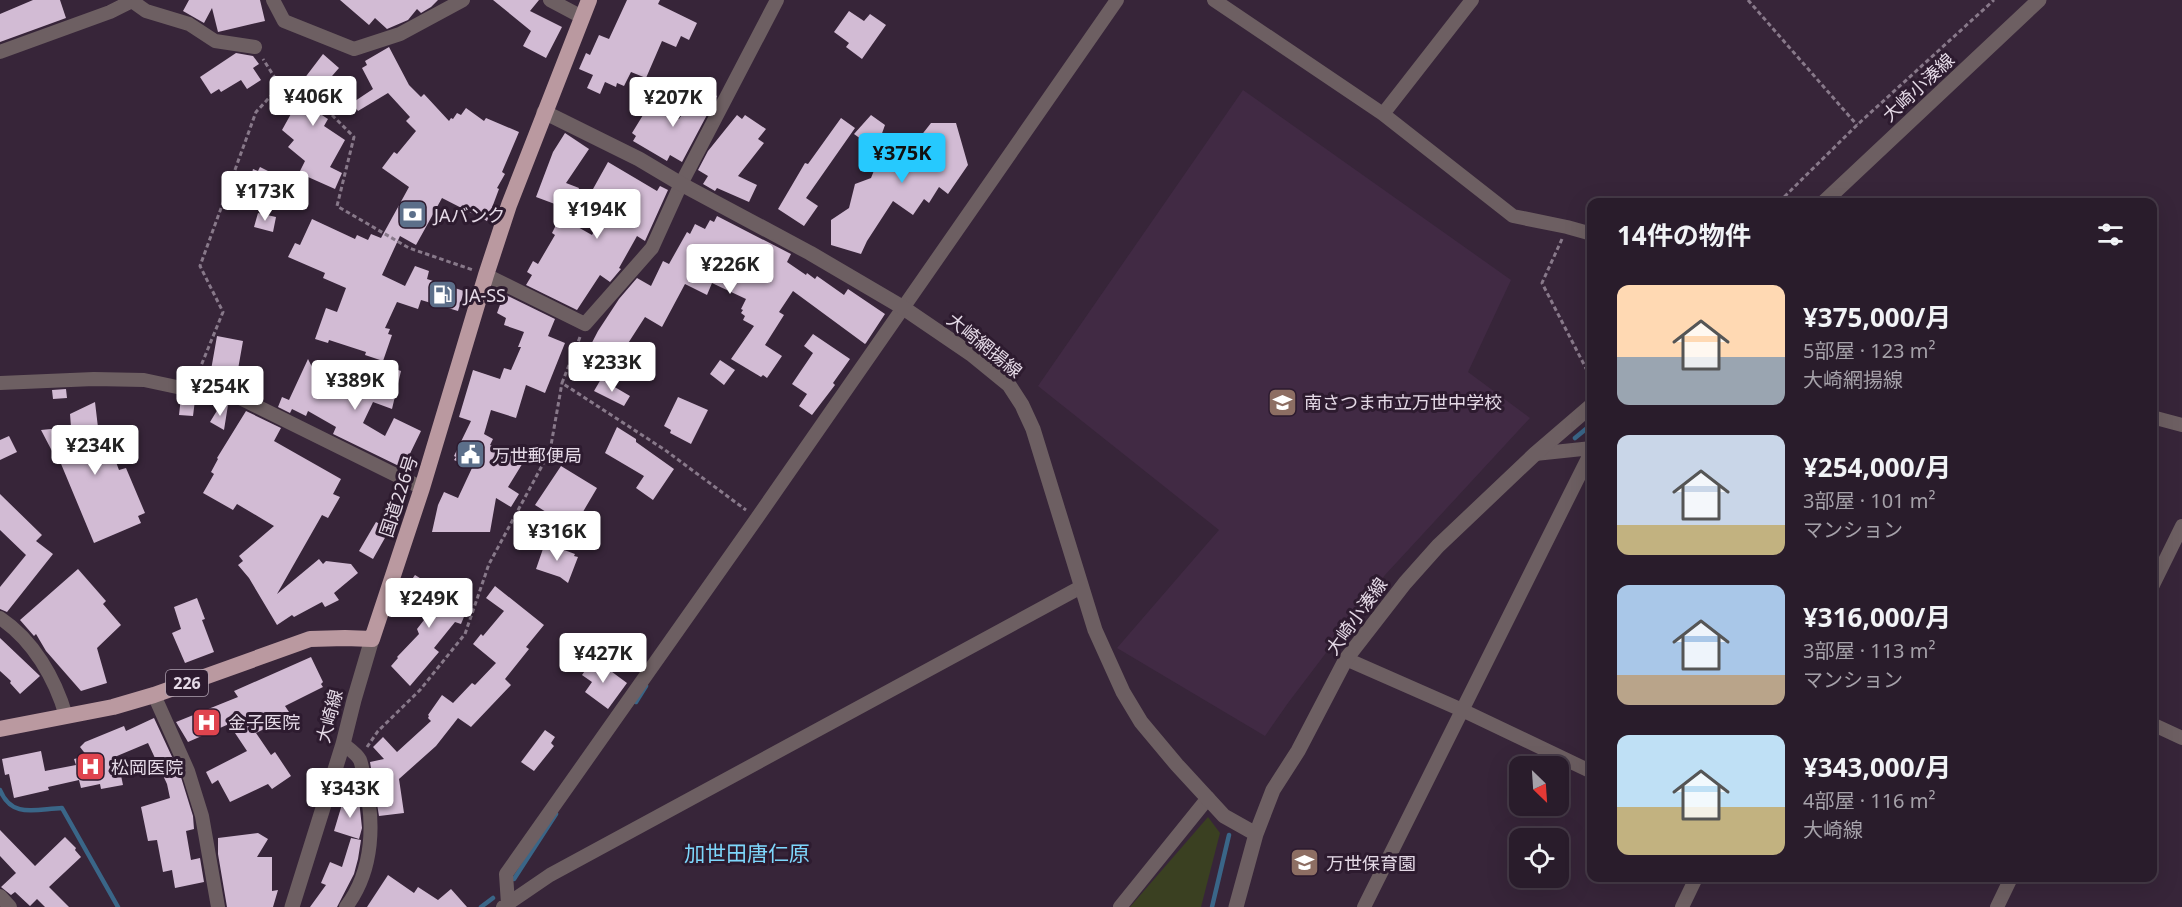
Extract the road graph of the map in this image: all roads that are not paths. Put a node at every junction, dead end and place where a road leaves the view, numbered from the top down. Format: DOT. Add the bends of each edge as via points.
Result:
graph roads {
  1 [pos="273,0"];
  2 [pos="463,0"];
  3 [pos="550,0"];
  4 [pos="590,0"];
  5 [pos="777,0"];
  6 [pos="1117,0"];
  7 [pos="1214,0"];
  8 [pos="1472,0"];
  9 [pos="2039,0"];
  10 [pos="133,1"];
  11 [pos="582,17"];
  12 [pos="255,47"];
  13 [pos="0,52"];
  14 [pos="544,112"];
  15 [pos="1383,114"];
  16 [pos="681,184"];
  17 [pos="1828,198"];
  18 [pos="1587,232"];
  19 [pos="486,275"];
  20 [pos="902,307"];
  21 [pos="0,383"];
  22 [pos="1587,409"];
  23 [pos="2157,418"];
  24 [pos="2182,425"];
  25 [pos="1587,449"];
  26 [pos="1535,454"];
  27 [pos="1587,459"];
  28 [pos="422,488"];
  29 [pos="2182,526"];
  30 [pos="2157,577"];
  31 [pos="1081,587"];
  32 [pos="0,618"];
  33 [pos="372,639"];
  34 [pos="1346,659"];
  35 [pos="154,695"];
  36 [pos="1462,710"];
  37 [pos="66,716"];
  38 [pos="2157,726"];
  39 [pos="0,729"];
  40 [pos="2182,738"];
  41 [pos="343,744"];
  42 [pos="1587,769"];
  43 [pos="1208,798"];
  44 [pos="1256,834"];
  45 [pos="1694,882"];
  46 [pos="2009,882"];
  47 [pos="0,896"];
  48 [pos="506,906"];
  49 [pos="10,907"];
  50 [pos="218,907"];
  51 [pos="292,907"];
  52 [pos="346,907"];
  53 [pos="1120,907"];
  54 [pos="1236,907"];
  55 [pos="1364,907"];
  56 [pos="1682,907"];
  57 [pos="1997,907"];
  1 -- 2 [label="street" via="284,21 354,49 400,34"];
  3 -- 11 [label="street"];
  4 -- 11 [label="highway, 国道226号"];
  5 -- 16 [label="street"];
  6 -- 20 [label="street"];
  7 -- 15 [label="street"];
  8 -- 15 [label="street"];
  9 -- 17 [label="street, 大崎小湊線"];
  10 -- 12 [label="street" via="146,11 189,24 215,41"];
  10 -- 13 [label="street"];
  11 -- 14 [label="highway, 国道226号"];
  14 -- 16 [label="street, 大崎網揚線"];
  14 -- 19 [label="highway, 国道226号"];
  15 -- 18 [label="street" via="1513,216"];
  16 -- 19 [label="street" via="652,248 585,324"];
  16 -- 20 [label="street, 大崎網揚線"];
  19 -- 28 [label="highway, 国道226号"];
  20 -- 31 [label="street, 大崎網揚線" via="1009,385 1022,405"];
  20 -- 48 [label="street" via="506,874"];
  21 -- 28 [label="street" via="144,380 238,397"];
  22 -- 26 [label="street, 大崎小湊線"];
  23 -- 24 [label="street"];
  25 -- 26 [label="street"];
  26 -- 34 [label="street, 大崎小湊線" via="1438,546"];
  27 -- 36 [label="street"];
  28 -- 33 [label="highway, 国道226号"];
  29 -- 30 [label="street"];
  31 -- 43 [label="street, 大崎網揚線" via="1100,641 1141,722"];
  31 -- 48 [label="street" via="550,875"];
  32 -- 37 [label="street" via="43,662 60,693"];
  33 -- 35 [label="highway, 226" via="310,639"];
  33 -- 41 [label="street, 大崎線"];
  34 -- 36 [label="street"];
  34 -- 44 [label="street, 大崎小湊線" via="1273,790"];
  35 -- 37 [label="highway, 226"];
  35 -- 50 [label="street" via="188,771 202,816"];
  36 -- 42 [label="street"];
  36 -- 55 [label="street"];
  37 -- 39 [label="highway, 226"];
  38 -- 40 [label="street"];
  41 -- 51 [label="street, 大崎線"];
  41 -- 52 [label="street" via="359,758 370,800 371,832 357,893"];
  43 -- 44 [label="street, 大崎網揚線" via="1224,816"];
  43 -- 53 [label="street"];
  44 -- 54 [label="street, 大崎小湊線"];
  45 -- 56 [label="street"];
  46 -- 57 [label="street"];
  47 -- 49 [label="street"];
}
